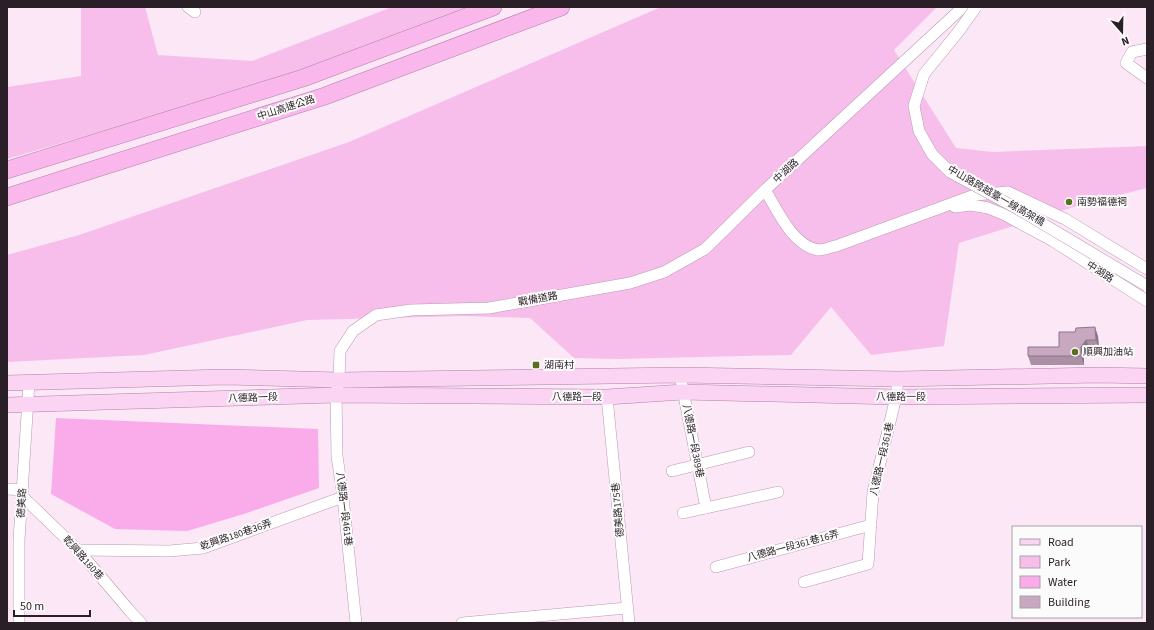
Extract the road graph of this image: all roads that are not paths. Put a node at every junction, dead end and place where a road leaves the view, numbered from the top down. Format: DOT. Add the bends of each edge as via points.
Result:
graph roads {
  1 [pos="493,7"];
  2 [pos="561,7"];
  3 [pos="964,7"];
  4 [pos="976,7"];
  5 [pos="1147,49"];
  6 [pos="1147,78"];
  7 [pos="7,170"];
  8 [pos="765,190"];
  9 [pos="7,197"];
  10 [pos="943,208"];
  11 [pos="1068,221"];
  12 [pos="1055,242"];
  13 [pos="1143,267"];
  14 [pos="1121,285"];
  15 [pos="1147,286"];
  16 [pos="1147,301"];
  17 [pos="680,375"];
  18 [pos="1147,376"];
  19 [pos="898,379"];
  20 [pos="339,380"];
  21 [pos="7,383"];
  22 [pos="29,383"];
  23 [pos="683,392"];
  24 [pos="336,395"];
  25 [pos="1147,395"];
  26 [pos="607,397"];
  27 [pos="896,397"];
  28 [pos="7,405"];
  29 [pos="28,405"];
  30 [pos="749,452"];
  31 [pos="698,465"];
  32 [pos="672,471"];
  33 [pos="7,489"];
  34 [pos="778,492"];
  35 [pos="22,493"];
  36 [pos="343,497"];
  37 [pos="706,508"];
  38 [pos="683,514"];
  39 [pos="871,525"];
  40 [pos="78,550"];
  41 [pos="716,567"];
  42 [pos="804,582"];
  43 [pos="627,608"];
  44 [pos="19,623"];
  45 [pos="141,623"];
  46 [pos="356,623"];
  47 [pos="462,623"];
  48 [pos="629,623"];
  1 -- 7 [label="highway" via="303,78"];
  2 -- 9 [label="highway, 中山高速公路" via="325,96"];
  3 -- 8 [label="street, 中湖路"];
  4 -- 15 [label="street, 中山路跨越臺一線高架橋, bridge" via="924,74 914,106 919,131 932,154 950,172"];
  5 -- 6 [label="street" via="1132,52 1126,63"];
  8 -- 10 [label="street, 中湖路" via="794,235 805,245 820,250"];
  8 -- 20 [label="street, 戰備道路" via="705,249 664,272 630,283 489,308 410,310 376,315 353,331 340,351"];
  10 -- 11 [label="street, 中湖路" via="975,195 1008,192"];
  10 -- 12 [label="street, 中湖路" via="971,205 988,208"];
  11 -- 12 [label="street"];
  11 -- 13 [label="street, 中湖路"];
  12 -- 14 [label="street, 中湖路"];
  13 -- 14 [label="street"];
  14 -- 16 [label="street, 中湖路"];
  17 -- 19 [label="main road, 八德路一段"];
  17 -- 20 [label="main road, 八德路一段"];
  17 -- 23 [label="street, 八德路一段389巷"];
  18 -- 19 [label="main road, 八德路一段"];
  19 -- 27 [label="street, 八德路一段361巷"];
  20 -- 22 [label="main road, 八德路一段" via="224,377"];
  20 -- 24 [label="street, 戰備道路"];
  21 -- 22 [label="main road, 八德路一段"];
  22 -- 29 [label="street, 德美路"];
  23 -- 26 [label="main road, 八德路一段"];
  23 -- 27 [label="main road, 八德路一段"];
  23 -- 31 [label="street, 八德路一段389巷"];
  24 -- 26 [label="main road, 八德路一段"];
  24 -- 29 [label="main road, 八德路一段"];
  24 -- 36 [label="street, 八德路一段461巷" via="337,456"];
  25 -- 27 [label="main road, 八德路一段"];
  26 -- 43 [label="street, 德美路175巷"];
  27 -- 39 [label="street, 八德路一段361巷" via="873,492"];
  28 -- 29 [label="main road, 八德路一段"];
  29 -- 35 [label="street, 德美路"];
  30 -- 31 [label="street"];
  31 -- 32 [label="street"];
  31 -- 37 [label="street, 八德路一段389巷"];
  33 -- 35 [label="street"];
  34 -- 37 [label="street"];
  35 -- 40 [label="street, 乾興路180巷"];
  35 -- 44 [label="street, 德美路"];
  36 -- 40 [label="street, 乾興路180巷36弄" via="203,548 169,551"];
  36 -- 46 [label="street, 八德路一段461巷"];
  37 -- 38 [label="street"];
  39 -- 41 [label="street, 八德路一段361巷16弄"];
  39 -- 42 [label="street, 八德路一段361巷" via="868,564"];
  40 -- 45 [label="street, 乾興路180巷"];
  43 -- 47 [label="street"];
  43 -- 48 [label="street, 德美路175巷"];
}
